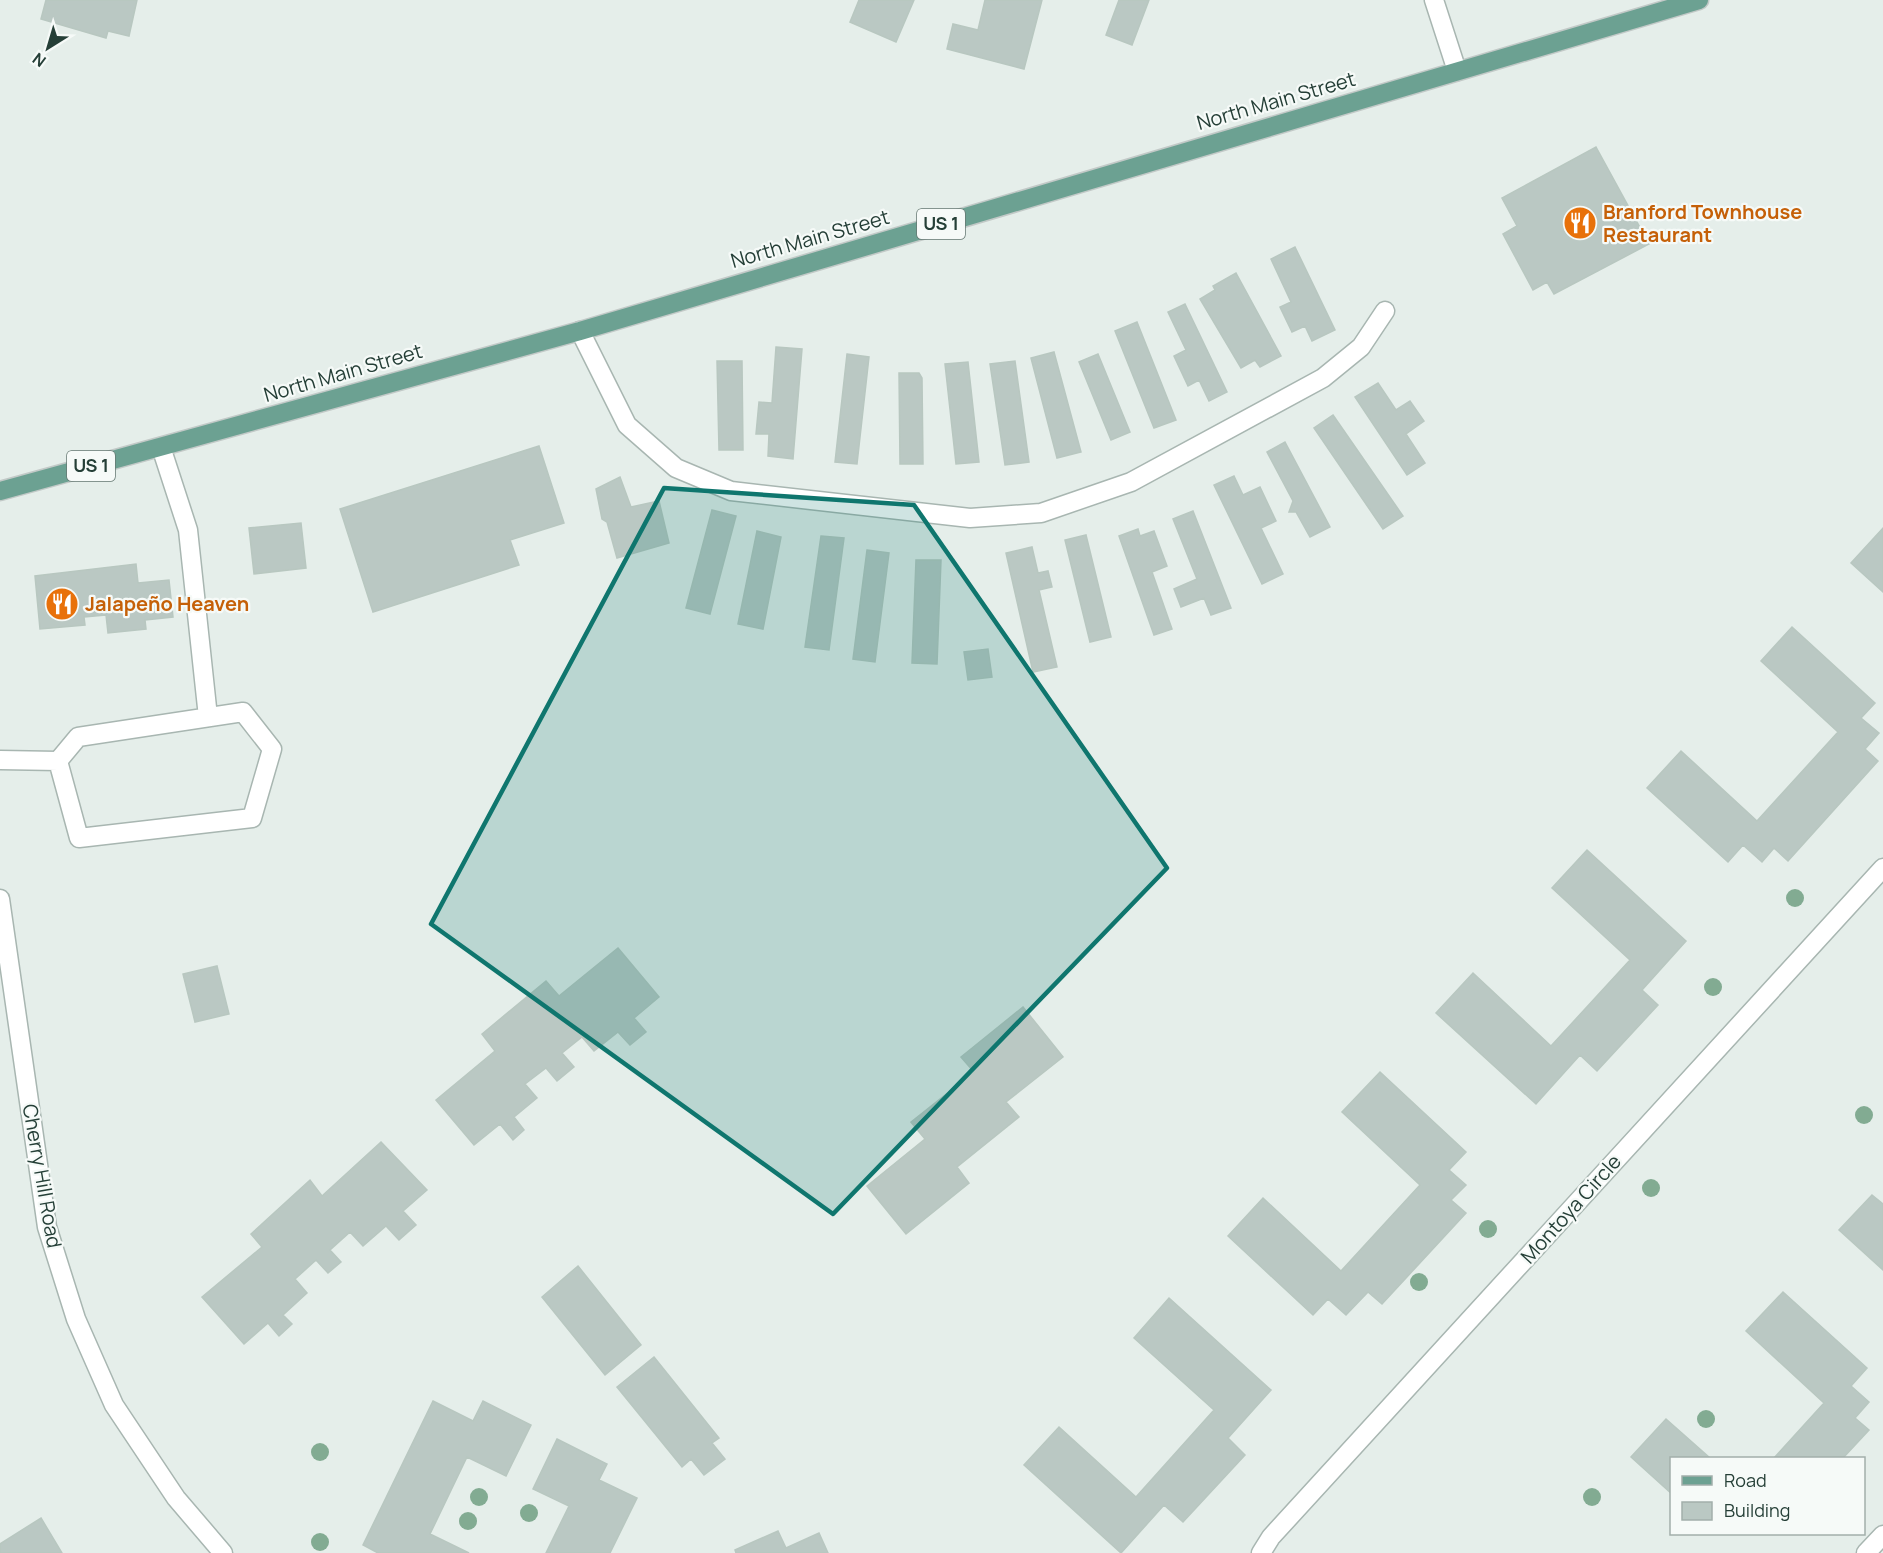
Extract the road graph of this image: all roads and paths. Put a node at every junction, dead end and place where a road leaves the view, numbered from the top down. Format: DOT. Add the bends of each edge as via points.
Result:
graph roads {
  1 [pos="1434,0"];
  2 [pos="1699,0"];
  3 [pos="1457,71"];
  4 [pos="1385,311"];
  5 [pos="580,331"];
  6 [pos="161,447"];
  7 [pos="0,491"];
  8 [pos="208,717"];
  9 [pos="0,760"];
  10 [pos="58,761"];
  11 [pos="1883,868"];
  12 [pos="0,899"];
  13 [pos="1883,1535"];
  14 [pos="223,1553"];
  15 [pos="1261,1553"];
  16 [pos="1866,1553"];
  1 -- 3 [label="street"];
  2 -- 3 [label="main road, North Main Street / US 1"];
  3 -- 5 [label="main road, North Main Street / US 1"];
  4 -- 5 [label="street" via="1361,346 1323,378 1131,482 1041,513 970,518 731,491 676,468 627,425"];
  5 -- 6 [label="main road, North Main Street / US 1"];
  6 -- 7 [label="main road, North Main Street / US 1"];
  6 -- 8 [label="street" via="188,530"];
  8 -- 10 [label="street" via="78,737"];
  8 -- 10 [label="street" via="243,712 272,749 252,818 79,838"];
  9 -- 10 [label="street"];
  11 -- 15 [label="street, Montoya Circle" via="1271,1537"];
  12 -- 14 [label="street, Cherry Hill Road" via="47,1227 75,1319 114,1405 176,1498"];
  13 -- 16 [label="street"];
}
